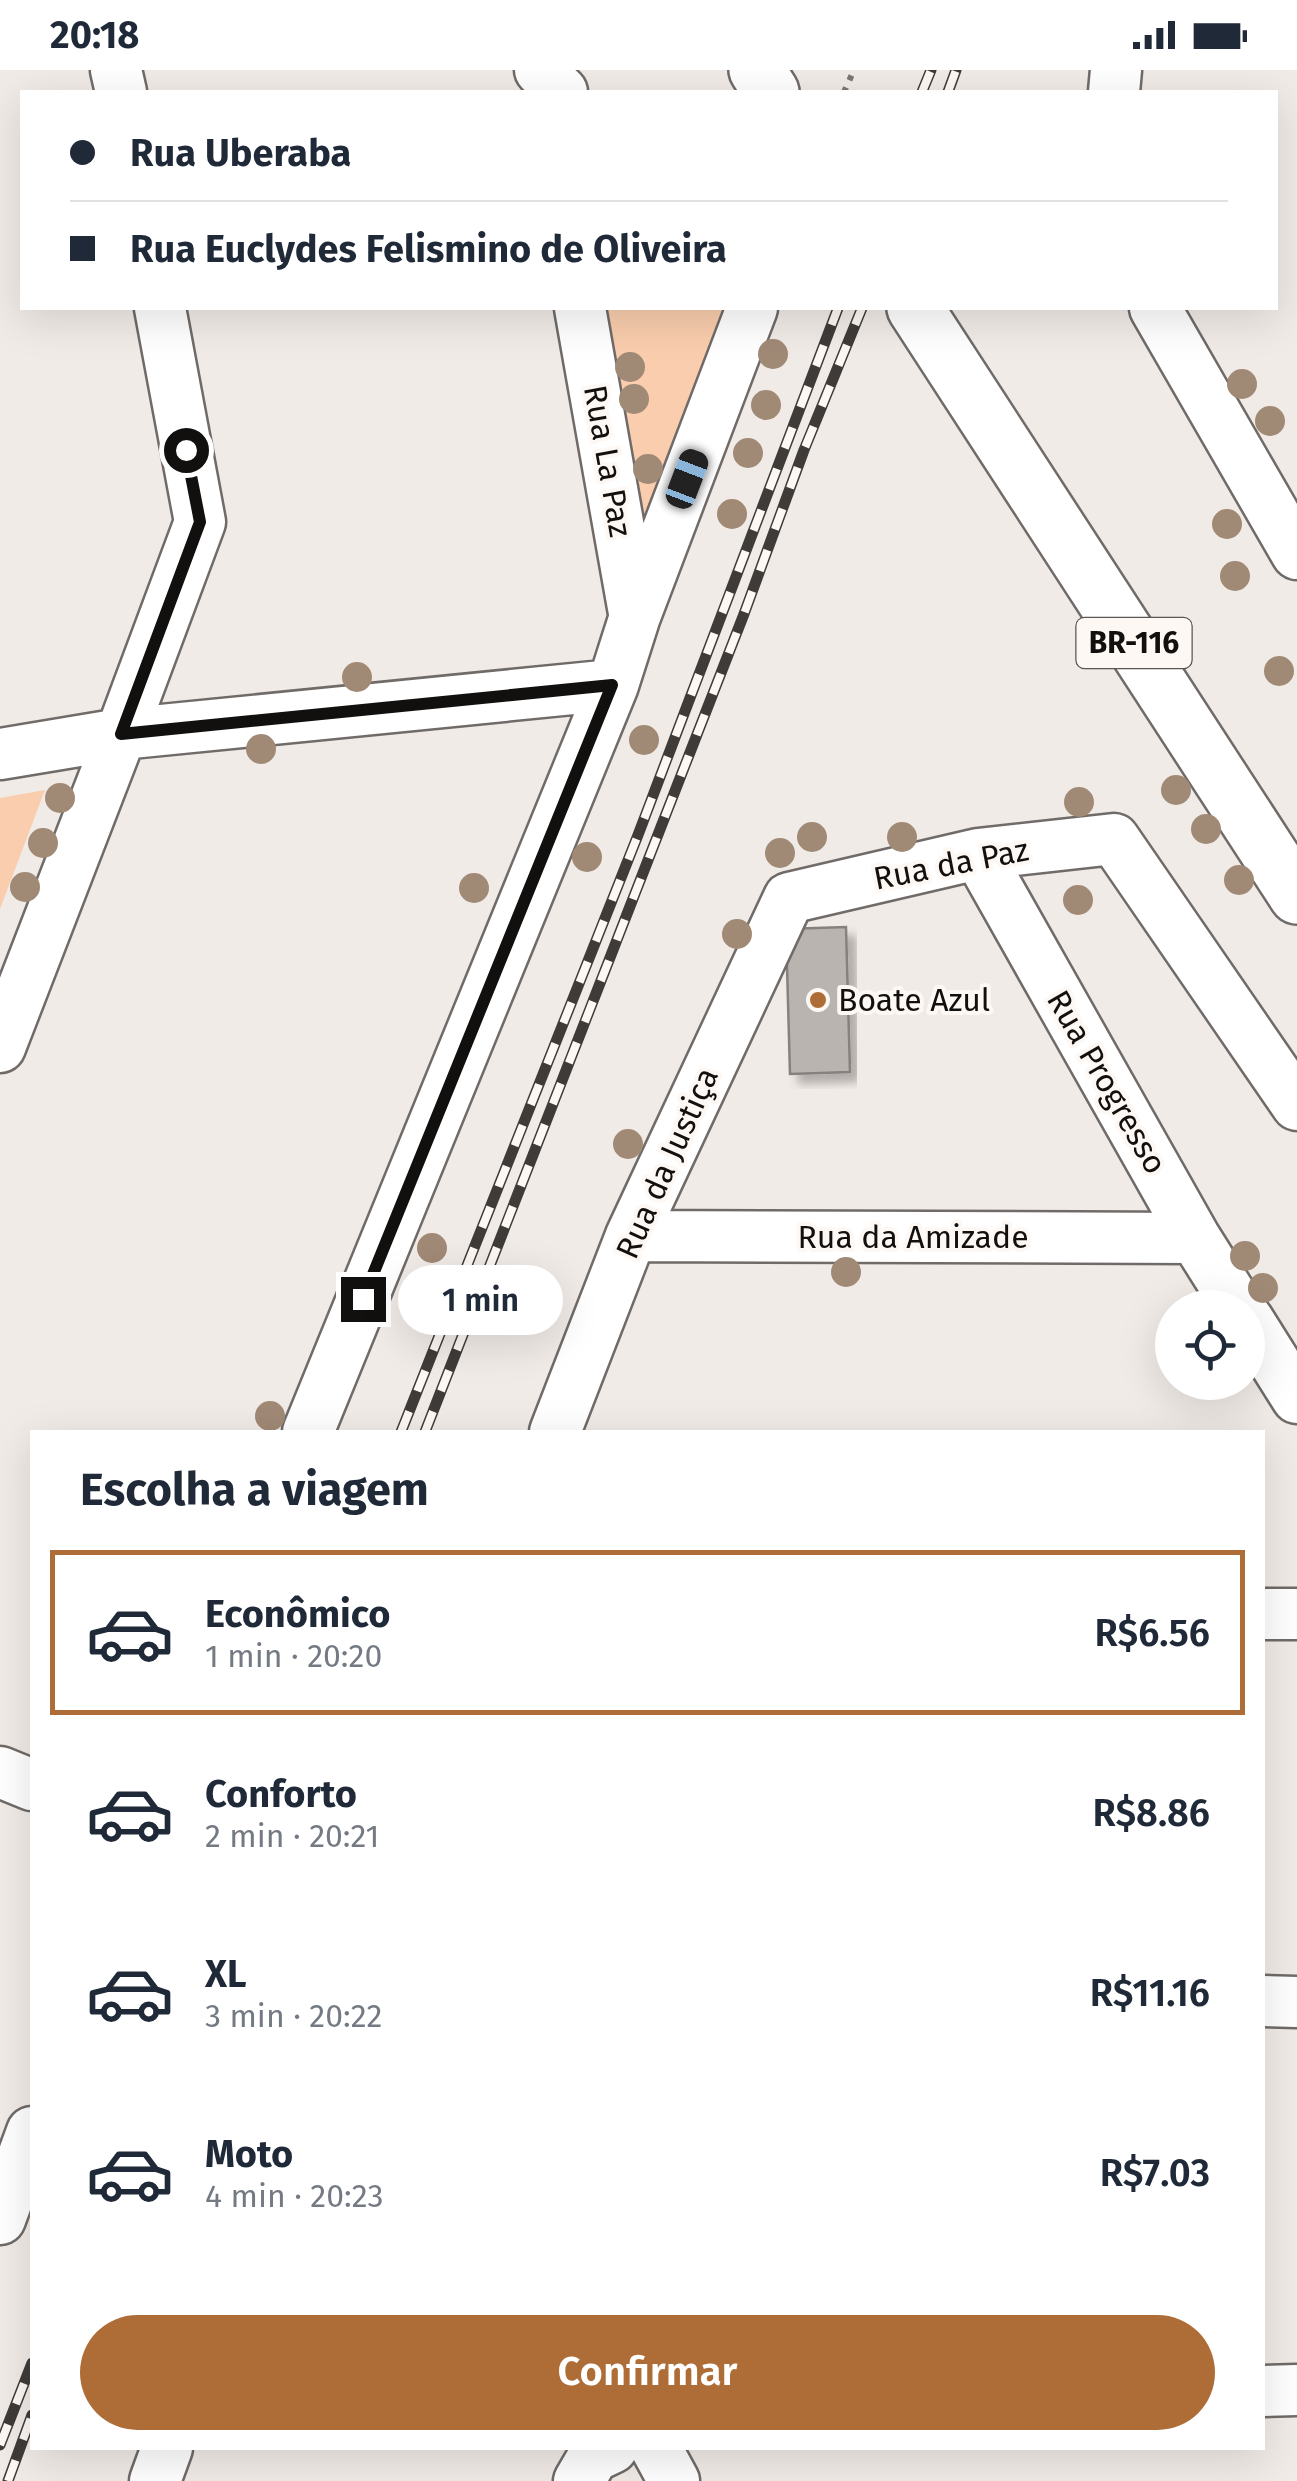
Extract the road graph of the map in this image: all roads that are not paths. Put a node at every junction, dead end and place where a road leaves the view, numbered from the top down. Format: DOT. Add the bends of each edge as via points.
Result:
graph roads {
  1 [pos="540,70"];
  2 [pos="560,90"];
  3 [pos="160,310"];
  4 [pos="580,310"];
  5 [pos="751,310"];
  6 [pos="916,310"];
  7 [pos="1156,310"];
  8 [pos="1297,554"];
  9 [pos="634,616"];
  10 [pos="612,685"];
  11 [pos="121,734"];
  12 [pos="0,754"];
  13 [pos="978,854"];
  14 [pos="1297,896"];
  15 [pos="789,898"];
  16 [pos="0,1048"];
  17 [pos="1297,1105"];
  18 [pos="631,1236"];
  19 [pos="1196,1238"];
  20 [pos="1229,1290"];
  21 [pos="1265,1347"];
  22 [pos="1297,1398"];
  23 [pos="309,1430"];
  24 [pos="556,1430"];
  25 [pos="1265,1614"];
  26 [pos="1297,1614"];
  27 [pos="0,1772"];
  28 [pos="30,1784"];
  29 [pos="1265,2001"];
  30 [pos="1297,2002"];
  31 [pos="30,2137"];
  32 [pos="0,2219"];
  33 [pos="1265,2390"];
  34 [pos="1297,2390"];
  35 [pos="166,2450"];
  36 [pos="608,2450"];
  37 [pos="657,2450"];
  38 [pos="155,2481"];
  39 [pos="579,2481"];
  40 [pos="674,2481"];
  1 -- 2 [label="street"];
  3 -- 11 [label="street" via="200,522"];
  4 -- 9 [label="street, Rua La Paz"];
  5 -- 9 [label="street"];
  6 -- 14 [label="highway, BR-116"];
  7 -- 8 [label="street"];
  9 -- 10 [label="street"];
  10 -- 11 [label="street"];
  10 -- 23 [label="street"];
  11 -- 12 [label="street"];
  11 -- 16 [label="street"];
  13 -- 15 [label="street, Rua da Paz"];
  13 -- 17 [label="street, Rua da Paz" via="1114,839"];
  13 -- 19 [label="street, Rua Progresso"];
  15 -- 18 [label="street, Rua da Justiça"];
  18 -- 19 [label="street, Rua da Amizade"];
  18 -- 24 [label="street, Rua da Justiça"];
  19 -- 20 [label="street, Rua Progresso"];
  21 -- 22 [label="street"];
  25 -- 26 [label="street"];
  27 -- 28 [label="street"];
  29 -- 30 [label="street"];
  31 -- 32 [label="street"];
  33 -- 34 [label="street"];
  35 -- 38 [label="street"];
  36 -- 39 [label="street" via="592,2457"];
  37 -- 40 [label="street"];
}
